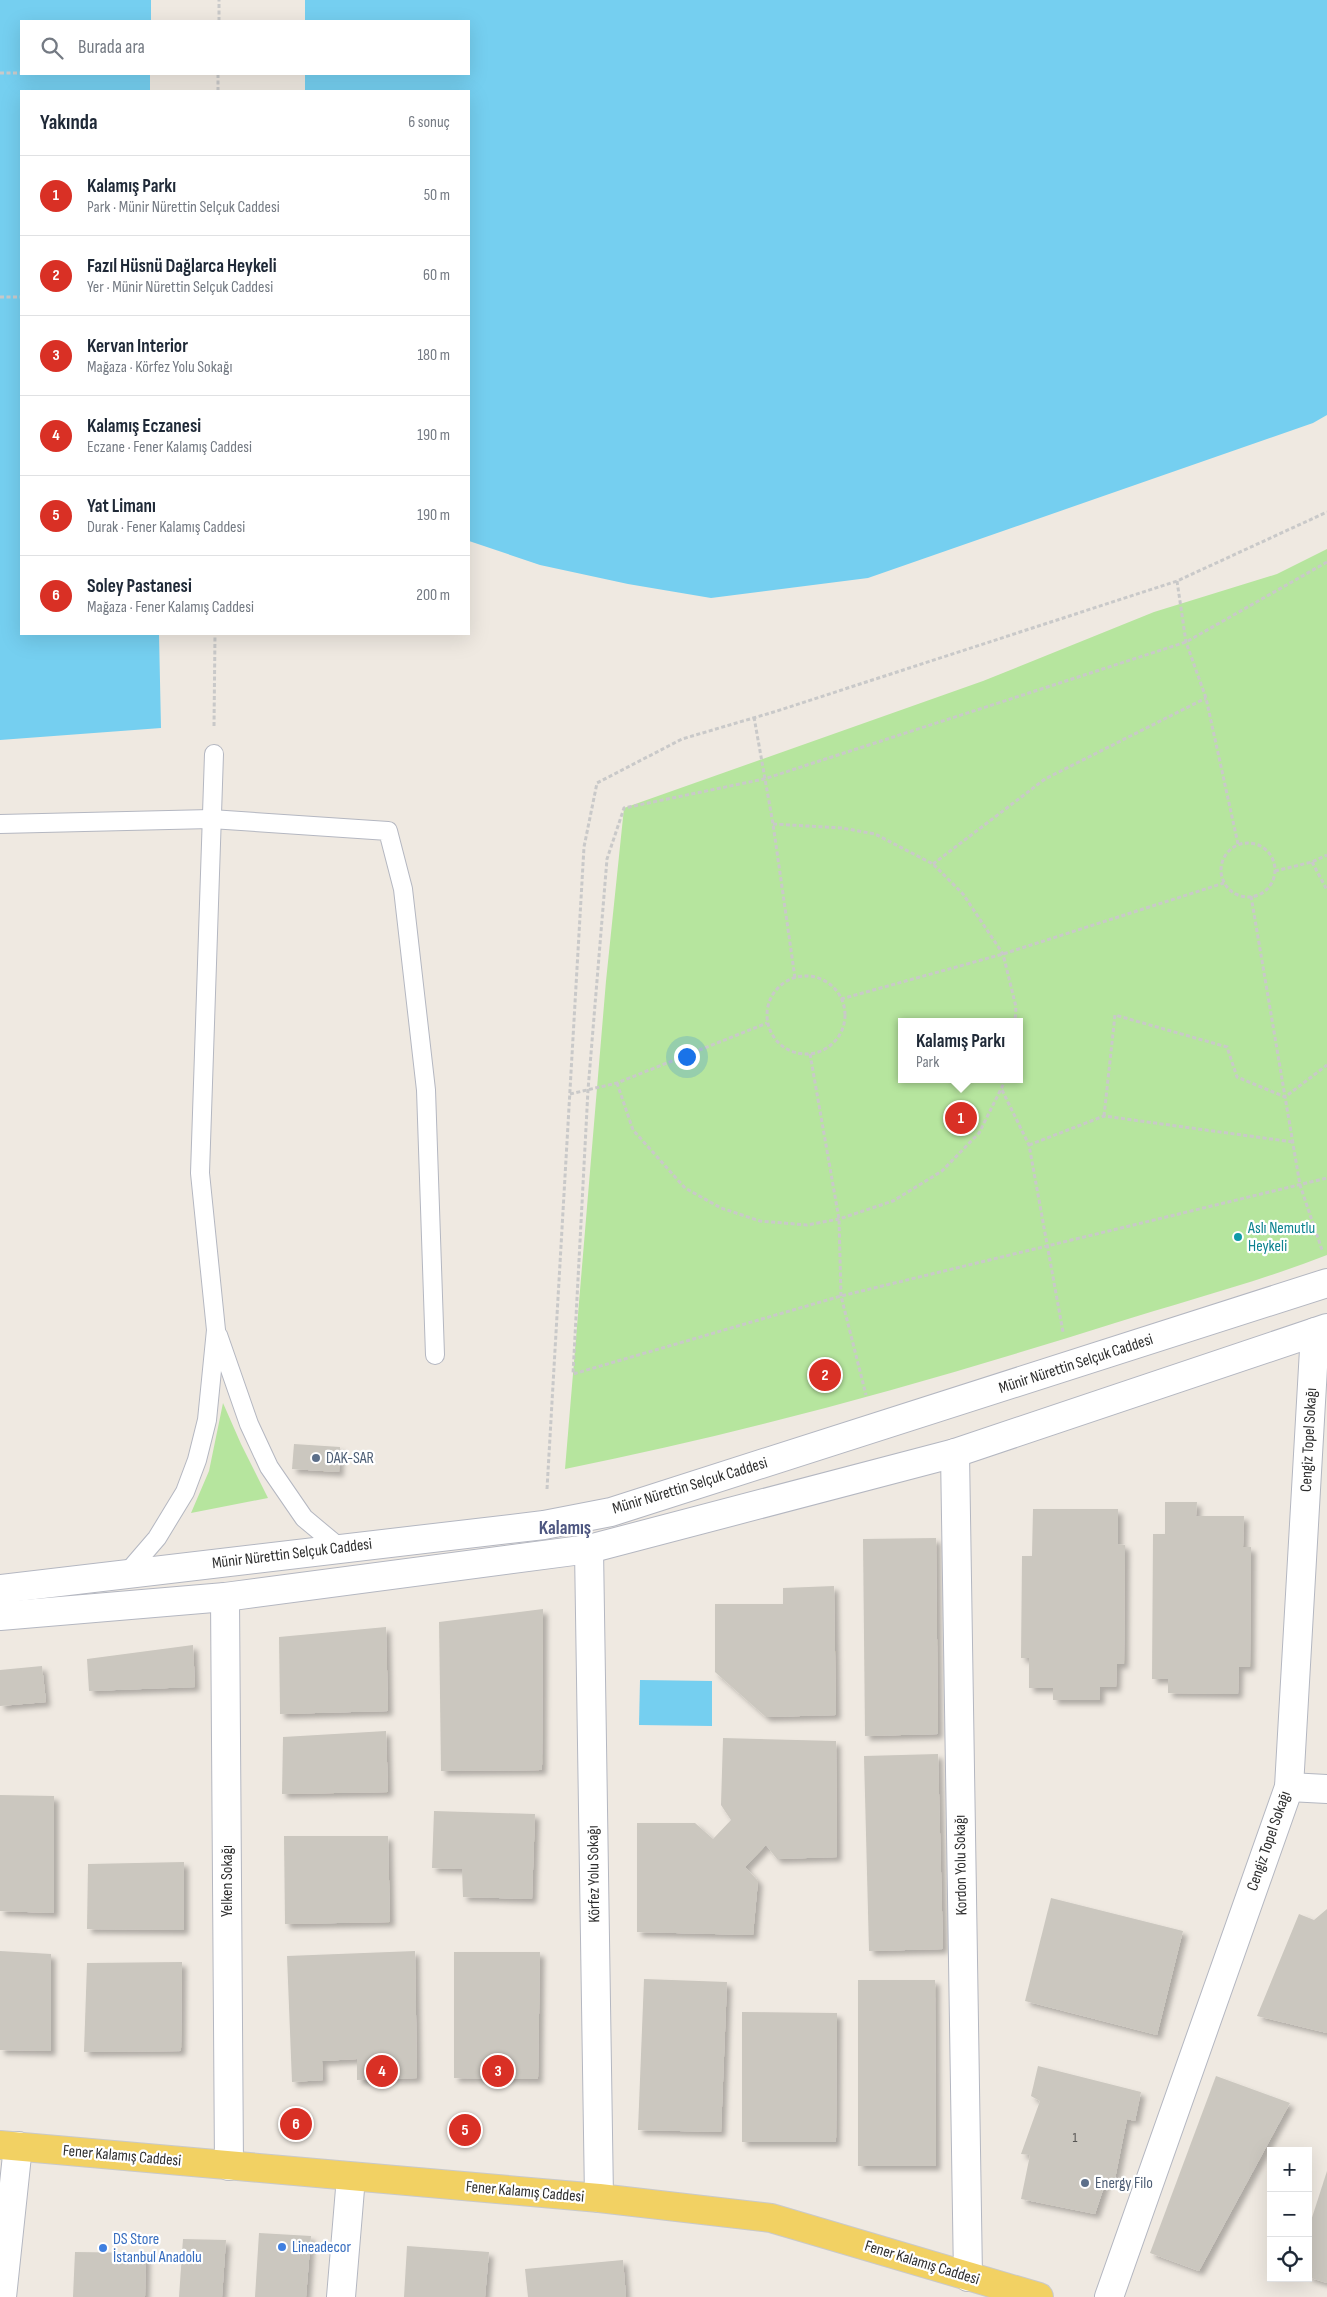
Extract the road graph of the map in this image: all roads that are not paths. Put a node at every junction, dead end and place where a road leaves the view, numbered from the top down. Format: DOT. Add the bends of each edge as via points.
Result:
graph roads {
  1 [pos="214,754"];
  2 [pos="212,819"];
  3 [pos="0,824"];
  4 [pos="1327,1283"];
  5 [pos="216,1330"];
  6 [pos="1321,1330"];
  7 [pos="435,1355"];
  8 [pos="955,1453"];
  9 [pos="340,1548"];
  10 [pos="588,1549"];
  11 [pos="126,1574"];
  12 [pos="0,1589"];
  13 [pos="225,1597"];
  14 [pos="0,1616"];
  15 [pos="1289,1786"];
  16 [pos="1327,1790"];
  17 [pos="9,2146"];
  18 [pos="229,2166"];
  19 [pos="351,2177"];
  20 [pos="599,2198"];
  21 [pos="968,2277"];
  22 [pos="2,2297"];
  23 [pos="341,2297"];
  24 [pos="1039,2297"];
  25 [pos="1109,2297"];
  1 -- 2 [label="lane"];
  2 -- 3 [label="lane"];
  2 -- 5 [label="lane" via="200,1173"];
  2 -- 7 [label="lane" via="388,830 403,889 426,1090"];
  4 -- 9 [label="street, Münir Nürettin Selçuk Caddesi" via="611,1512 544,1525"];
  5 -- 9 [label="lane" via="249,1424 269,1466 304,1518"];
  5 -- 11 [label="lane" via="207,1420 197,1460 184,1492 157,1538"];
  6 -- 8 [label="street, Münir Nürettin Selçuk Caddesi"];
  6 -- 15 [label="street, Cengiz Topel Sokağı"];
  8 -- 10 [label="street, Münir Nürettin Selçuk Caddesi"];
  8 -- 21 [label="street, Kordon Yolu Sokağı"];
  9 -- 11 [label="street, Münir Nürettin Selçuk Caddesi"];
  10 -- 13 [label="street, Münir Nürettin Selçuk Caddesi"];
  10 -- 20 [label="street, Körfez Yolu Sokağı"];
  11 -- 12 [label="street, Münir Nürettin Selçuk Caddesi"];
  13 -- 14 [label="street, Münir Nürettin Selçuk Caddesi"];
  13 -- 18 [label="street, Yelken Sokağı"];
  15 -- 16 [label="street"];
  15 -- 25 [label="street, Cengiz Topel Sokağı"];
  17 -- 18 [label="main road, Fener Kalamış Caddesi"];
  17 -- 22 [label="street"];
  18 -- 19 [label="main road, Fener Kalamış Caddesi"];
  19 -- 20 [label="main road, Fener Kalamış Caddesi"];
  19 -- 23 [label="street"];
  20 -- 21 [label="main road, Fener Kalamış Caddesi" via="771,2218"];
  21 -- 24 [label="main road, Fener Kalamış Caddesi"];
}
